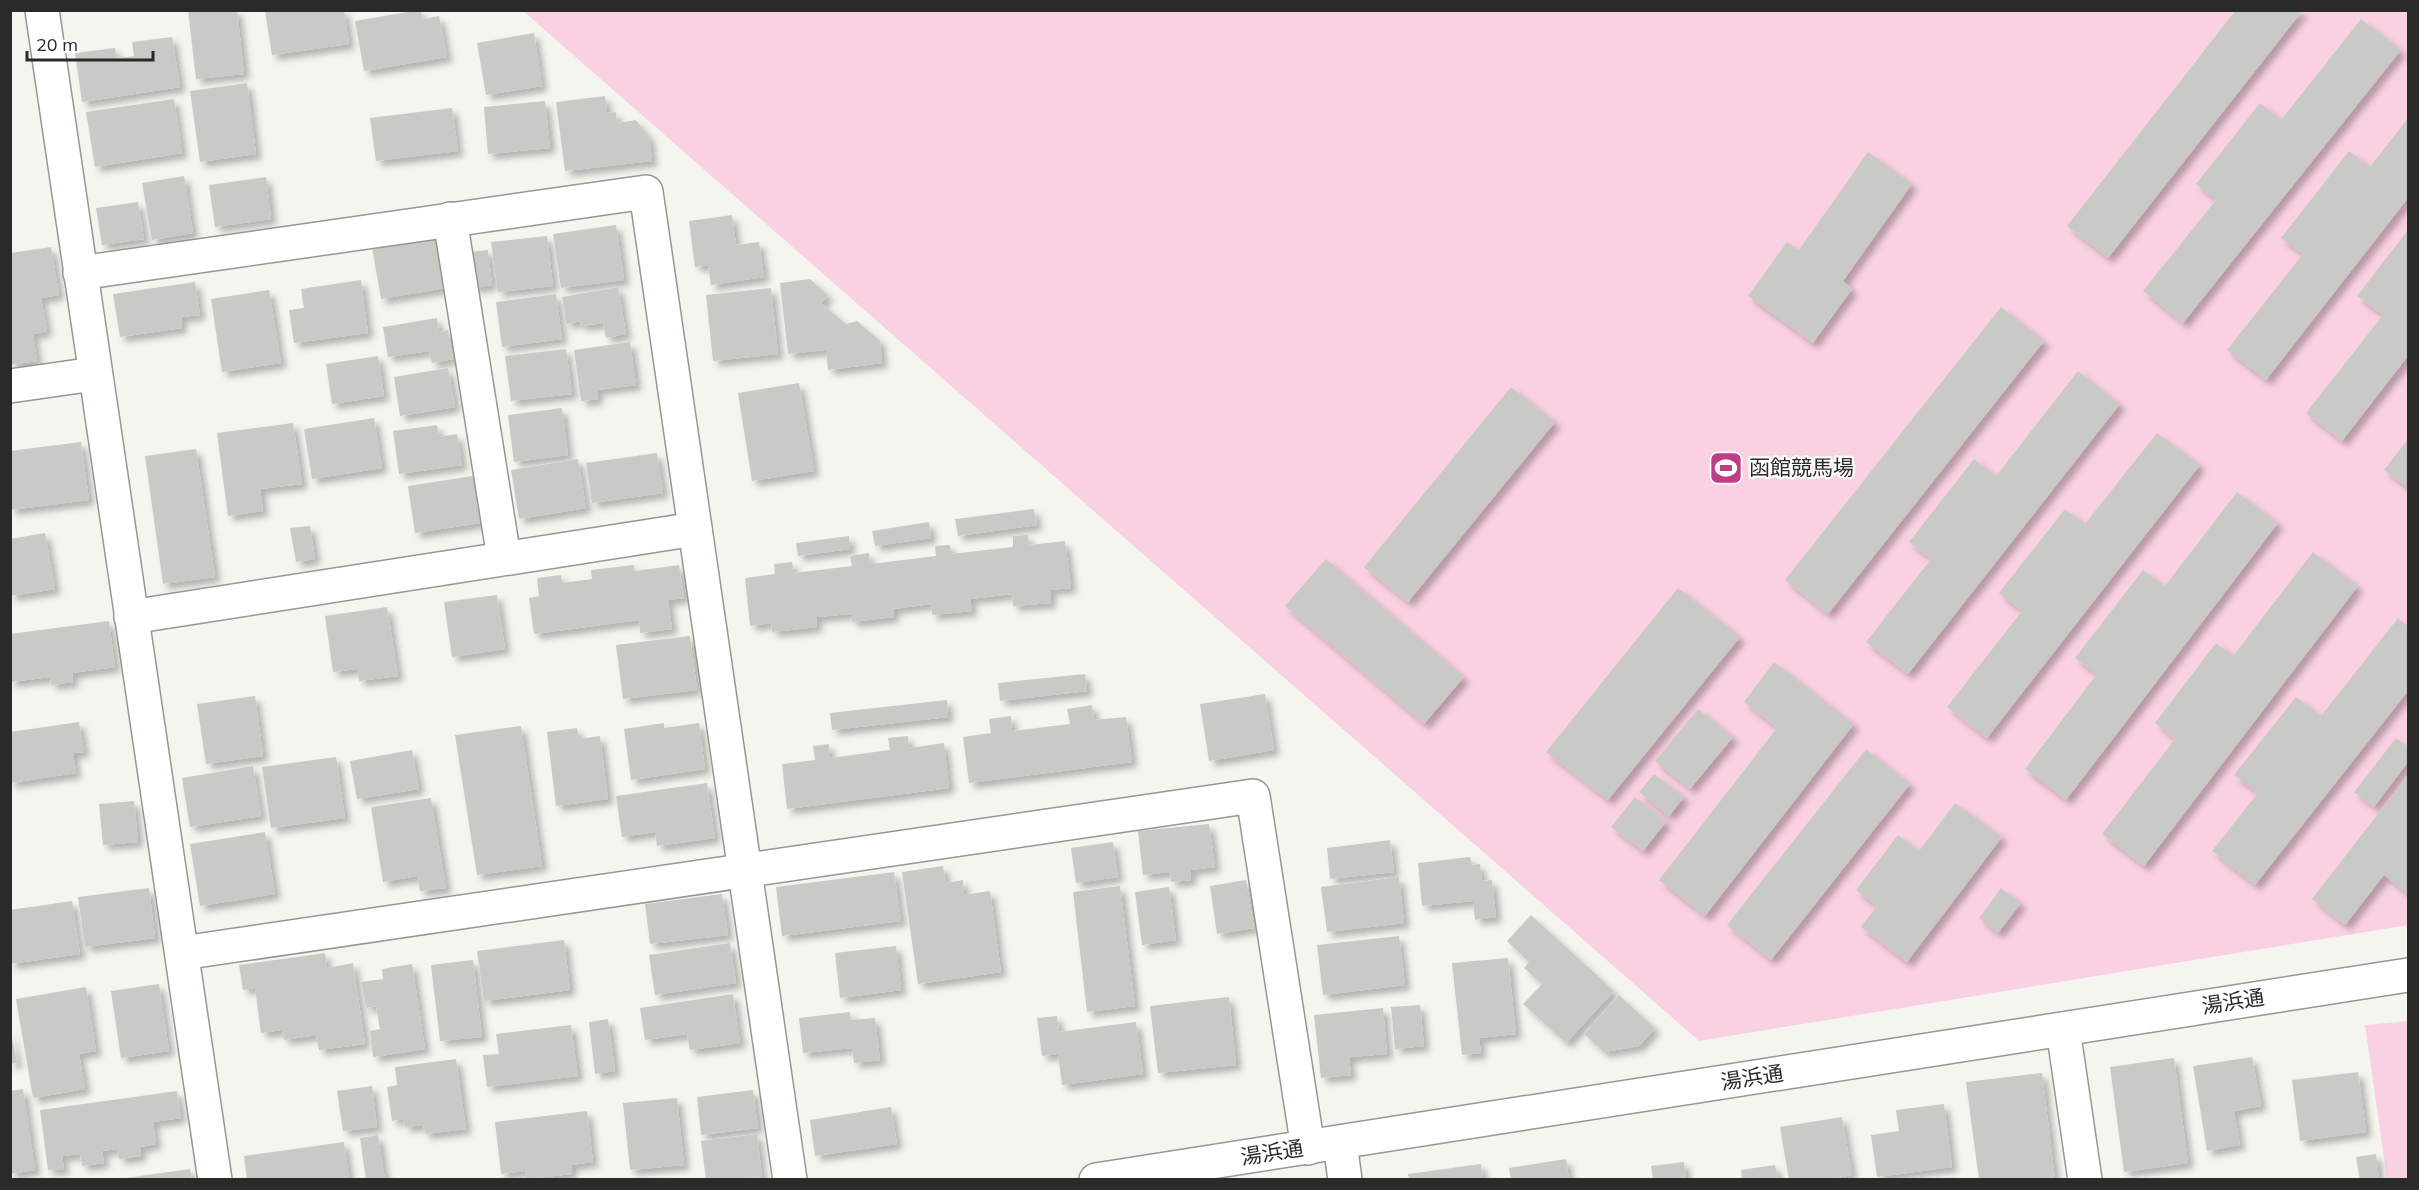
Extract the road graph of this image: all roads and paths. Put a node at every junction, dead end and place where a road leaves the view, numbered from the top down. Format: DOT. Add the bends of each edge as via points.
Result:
graph roads {
  1 [pos="42,10"];
  2 [pos="450,219"];
  3 [pos="80,273"];
  4 [pos="94,374"];
  5 [pos="10,386"];
  6 [pos="695,530"];
  7 [pos="504,558"];
  8 [pos="130,617"];
  9 [pos="744,870"];
  10 [pos="182,953"];
  11 [pos="2409,975"];
  12 [pos="2063,1029"];
  13 [pos="1340,1143"];
  14 [pos="1308,1148"];
  15 [pos="215,1179"];
  16 [pos="790,1179"];
  17 [pos="1096,1179"];
  18 [pos="1345,1179"];
  19 [pos="2085,1179"];
  1 -- 3 [label="street"];
  2 -- 3 [label="street"];
  2 -- 6 [label="street" via="646,192"];
  2 -- 7 [label="street"];
  3 -- 4 [label="street"];
  4 -- 5 [label="street"];
  4 -- 8 [label="street"];
  6 -- 7 [label="street"];
  6 -- 9 [label="street"];
  7 -- 8 [label="street"];
  8 -- 10 [label="street"];
  9 -- 10 [label="street"];
  9 -- 14 [label="street" via="1253,796"];
  9 -- 16 [label="street"];
  10 -- 15 [label="street"];
  11 -- 12 [label="street, 湯浜通"];
  12 -- 13 [label="street, 湯浜通"];
  12 -- 19 [label="street"];
  13 -- 14 [label="street, 湯浜通"];
  13 -- 18 [label="street"];
  14 -- 17 [label="street, 湯浜通"];
}
